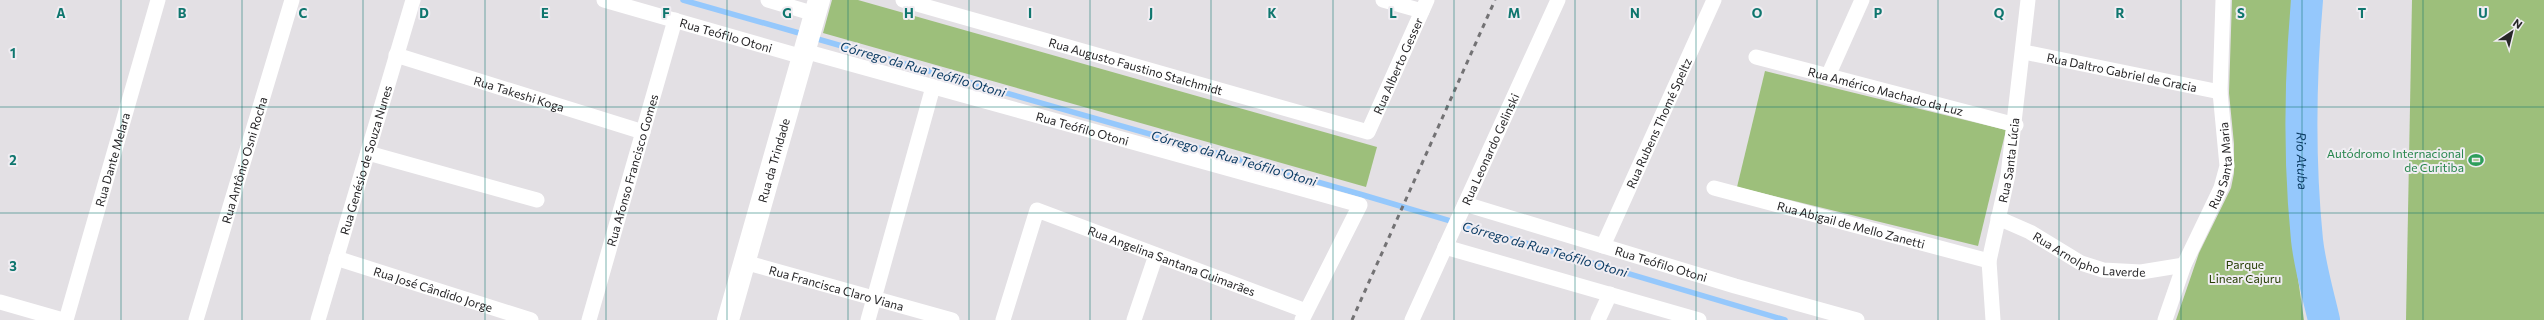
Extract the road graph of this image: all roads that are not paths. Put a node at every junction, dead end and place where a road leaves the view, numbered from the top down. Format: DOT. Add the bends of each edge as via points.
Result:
graph roads {
  1 [pos="158,0"];
  2 [pos="292,0"];
  3 [pos="413,0"];
  4 [pos="604,0"];
  5 [pos="768,0"];
  6 [pos="903,0"];
  7 [pos="1383,0"];
  8 [pos="1558,0"];
  9 [pos="1714,0"];
  10 [pos="1862,0"];
  11 [pos="2028,0"];
  12 [pos="2223,0"];
  13 [pos="1424,6"];
  14 [pos="817,7"];
  15 [pos="675,20"];
  16 [pos="2024,52"];
  17 [pos="804,54"];
  18 [pos="396,56"];
  19 [pos="1756,57"];
  20 [pos="1828,76"];
  21 [pos="933,87"];
  22 [pos="2220,92"];
  23 [pos="2016,126"];
  24 [pos="643,132"];
  25 [pos="1368,132"];
  26 [pos="368,153"];
  27 [pos="1714,188"];
  28 [pos="537,200"];
  29 [pos="1462,210"];
  30 [pos="1998,218"];
  31 [pos="1447,243"];
  32 [pos="1603,246"];
  33 [pos="1156,255"];
  34 [pos="336,258"];
  35 [pos="1989,261"];
  36 [pos="744,262"];
  37 [pos="2184,264"];
  38 [pos="1610,294"];
  39 [pos="874,298"];
  40 [pos="0,302"];
  41 [pos="1304,316"];
  42 [pos="58,319"];
  43 [pos="196,320"];
  44 [pos="318,320"];
  45 [pos="531,320"];
  46 [pos="589,320"];
  47 [pos="728,320"];
  48 [pos="868,320"];
  49 [pos="952,320"];
  50 [pos="1003,320"];
  51 [pos="1134,320"];
  52 [pos="1412,320"];
  53 [pos="1598,320"];
  54 [pos="1699,320"];
  55 [pos="1857,320"];
  56 [pos="1993,320"];
  57 [pos="2165,320"];
  1 -- 42 [label="street, Rua Dante Melara"];
  2 -- 43 [label="street, Rua Antônio Osni Rocha"];
  3 -- 18 [label="street, Rua Genésio de Souza Nunes"];
  4 -- 15 [label="street, Rua Teófilo Otoni"];
  5 -- 14 [label="street"];
  6 -- 25 [label="street, Rua Augusto Faustino Stalchmidt"];
  7 -- 13 [label="street"];
  8 -- 29 [label="street, Rua Leonardo Gelinski"];
  9 -- 32 [label="street, Rua Rubens Thomé Speltz"];
  10 -- 20 [label="street"];
  11 -- 16 [label="street, Rua Santa Lúcia"];
  12 -- 22 [label="street, Rua Santa Maria"];
  13 -- 25 [label="street, Rua Alberto Gesser"];
  14 -- 17 [label="main road, Rua da Trindade"];
  15 -- 17 [label="street, Rua Teófilo Otoni"];
  15 -- 24 [label="street, Rua Afonso Francisco Gomes"];
  16 -- 22 [label="street, Rua Daltro Gabriel de Gracia"];
  16 -- 23 [label="street, Rua Santa Lúcia"];
  17 -- 21 [label="street, Rua Teófilo Otoni"];
  17 -- 36 [label="main road, Rua da Trindade"];
  18 -- 24 [label="street, Rua Takeshi Koga"];
  18 -- 26 [label="street, Rua Genésio de Souza Nunes"];
  19 -- 20 [label="street, Rua Américo Machado da Luz"];
  20 -- 23 [label="street, Rua Américo Machado da Luz"];
  21 -- 39 [label="street"];
  21 -- 41 [label="street, Rua Teófilo Otoni" via="1360,205"];
  22 -- 37 [label="street, Rua Santa Maria" via="2227,159 2225,177"];
  23 -- 30 [label="street, Rua Santa Lúcia"];
  24 -- 46 [label="street, Rua Afonso Francisco Gomes"];
  26 -- 28 [label="street"];
  26 -- 34 [label="street, Rua Genésio de Souza Nunes"];
  27 -- 35 [label="street, Rua Abigail de Mello Zanetti"];
  29 -- 31 [label="street, Rua Leonardo Gelinski"];
  29 -- 32 [label="street, Rua Teófilo Otoni"];
  30 -- 35 [label="street, Rua Santa Lúcia"];
  30 -- 37 [label="street, Rua Arnolpho Laverde" via="2030,232 2081,263 2103,270 2141,272"];
  31 -- 38 [label="street"];
  31 -- 52 [label="street, Rua Leonardo Gelinski"];
  32 -- 55 [label="street, Rua Teófilo Otoni"];
  33 -- 41 [label="street, Rua Angelina Santana Guimarães"];
  33 -- 50 [label="street, Rua Angelina Santana Guimarães" via="1037,210"];
  33 -- 51 [label="street"];
  34 -- 44 [label="street, Rua Genésio de Souza Nunes"];
  34 -- 45 [label="street, Rua José Cândido Jorge"];
  35 -- 56 [label="street, Rua Santa Lúcia"];
  36 -- 39 [label="street, Rua Francisca Claro Viana"];
  36 -- 47 [label="main road, Rua da Trindade"];
  37 -- 57 [label="street, Rua Santa Maria"];
  38 -- 53 [label="street"];
  38 -- 54 [label="street"];
  39 -- 48 [label="street"];
  39 -- 49 [label="street, Rua Francisca Claro Viana"];
  40 -- 42 [label="street"];
}
